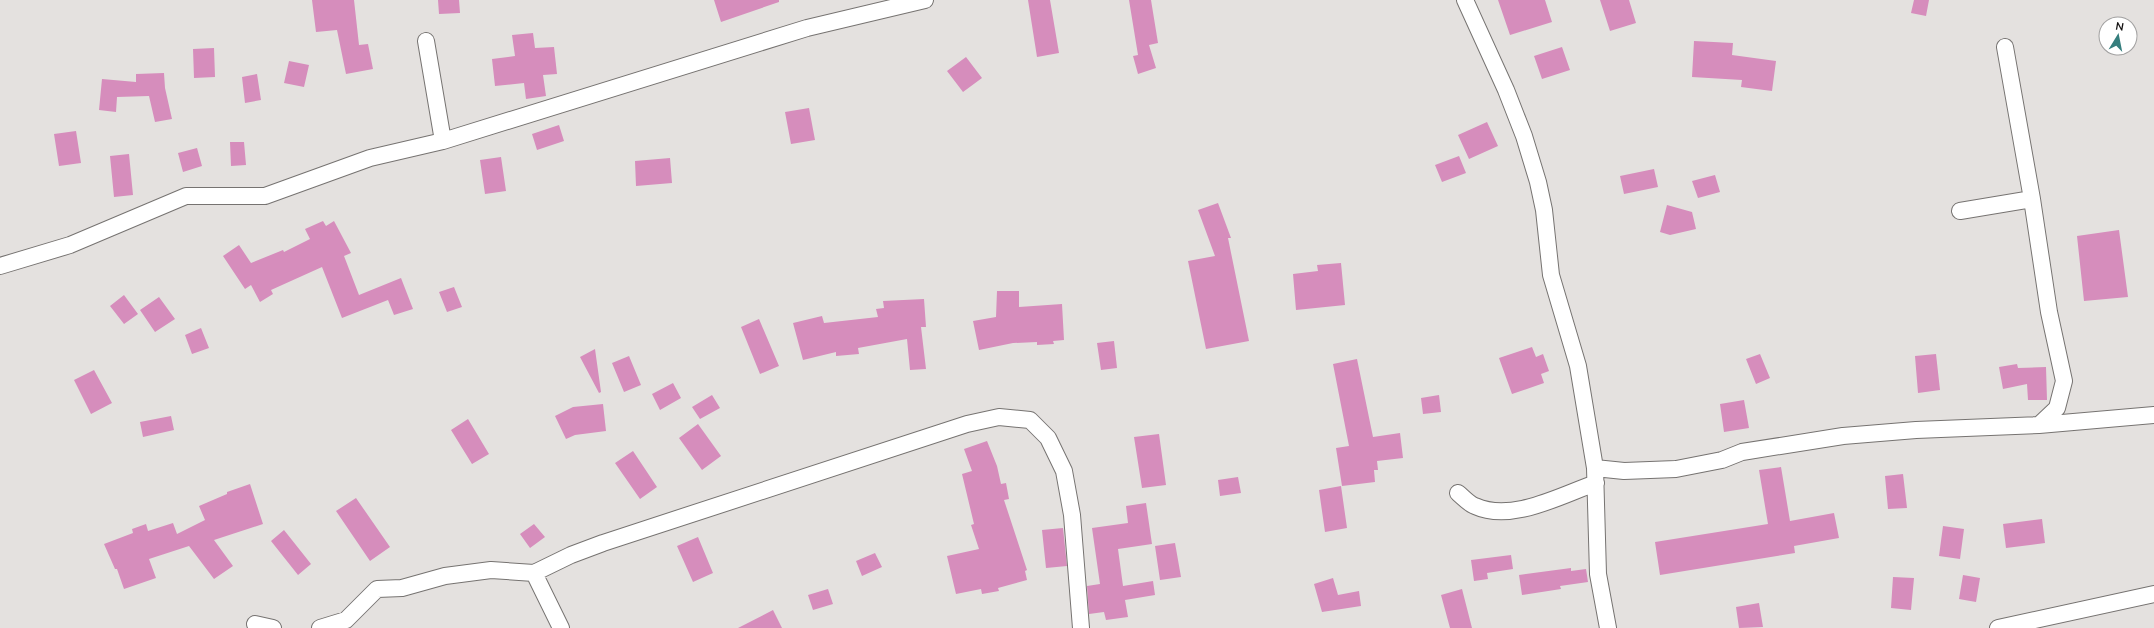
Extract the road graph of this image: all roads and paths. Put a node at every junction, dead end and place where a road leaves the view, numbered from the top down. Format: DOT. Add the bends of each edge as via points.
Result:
graph roads {
  1 [pos="925,0"];
  2 [pos="1465,0"];
  3 [pos="426,41"];
  4 [pos="2005,47"];
  5 [pos="443,141"];
  6 [pos="2032,199"];
  7 [pos="1960,211"];
  8 [pos="0,266"];
  9 [pos="2154,415"];
  10 [pos="2038,425"];
  11 [pos="1596,476"];
  12 [pos="1458,493"];
  13 [pos="534,573"];
  14 [pos="2154,594"];
  15 [pos="255,624"];
  16 [pos="273,628"];
  17 [pos="320,628"];
  18 [pos="561,628"];
  19 [pos="1081,628"];
  20 [pos="1608,628"];
  21 [pos="1998,628"];
  1 -- 5 [label="street" via="806,28"];
  2 -- 11 [label="street" via="1506,90 1538,182 1544,210 1551,275 1578,366"];
  3 -- 5 [label="street"];
  4 -- 6 [label="street"];
  5 -- 8 [label="street" via="370,158 265,196 186,196 70,245"];
  6 -- 7 [label="street"];
  6 -- 10 [label="street" via="2049,312 2064,381 2056,408"];
  9 -- 10 [label="street"];
  10 -- 11 [label="street" via="1843,436 1742,452 1722,460 1676,469 1624,471"];
  11 -- 12 [label="street" via="1519,511 1497,511 1475,506"];
  11 -- 20 [label="street" via="1598,574"];
  13 -- 17 [label="street" via="490,570 446,576 402,588 377,589 346,620"];
  13 -- 18 [label="street"];
  13 -- 19 [label="street" via="570,555 603,543 967,424 999,417 1030,420 1048,438 1064,471 1072,516"];
  14 -- 21 [label="street"];
  15 -- 16 [label="street"];
}
